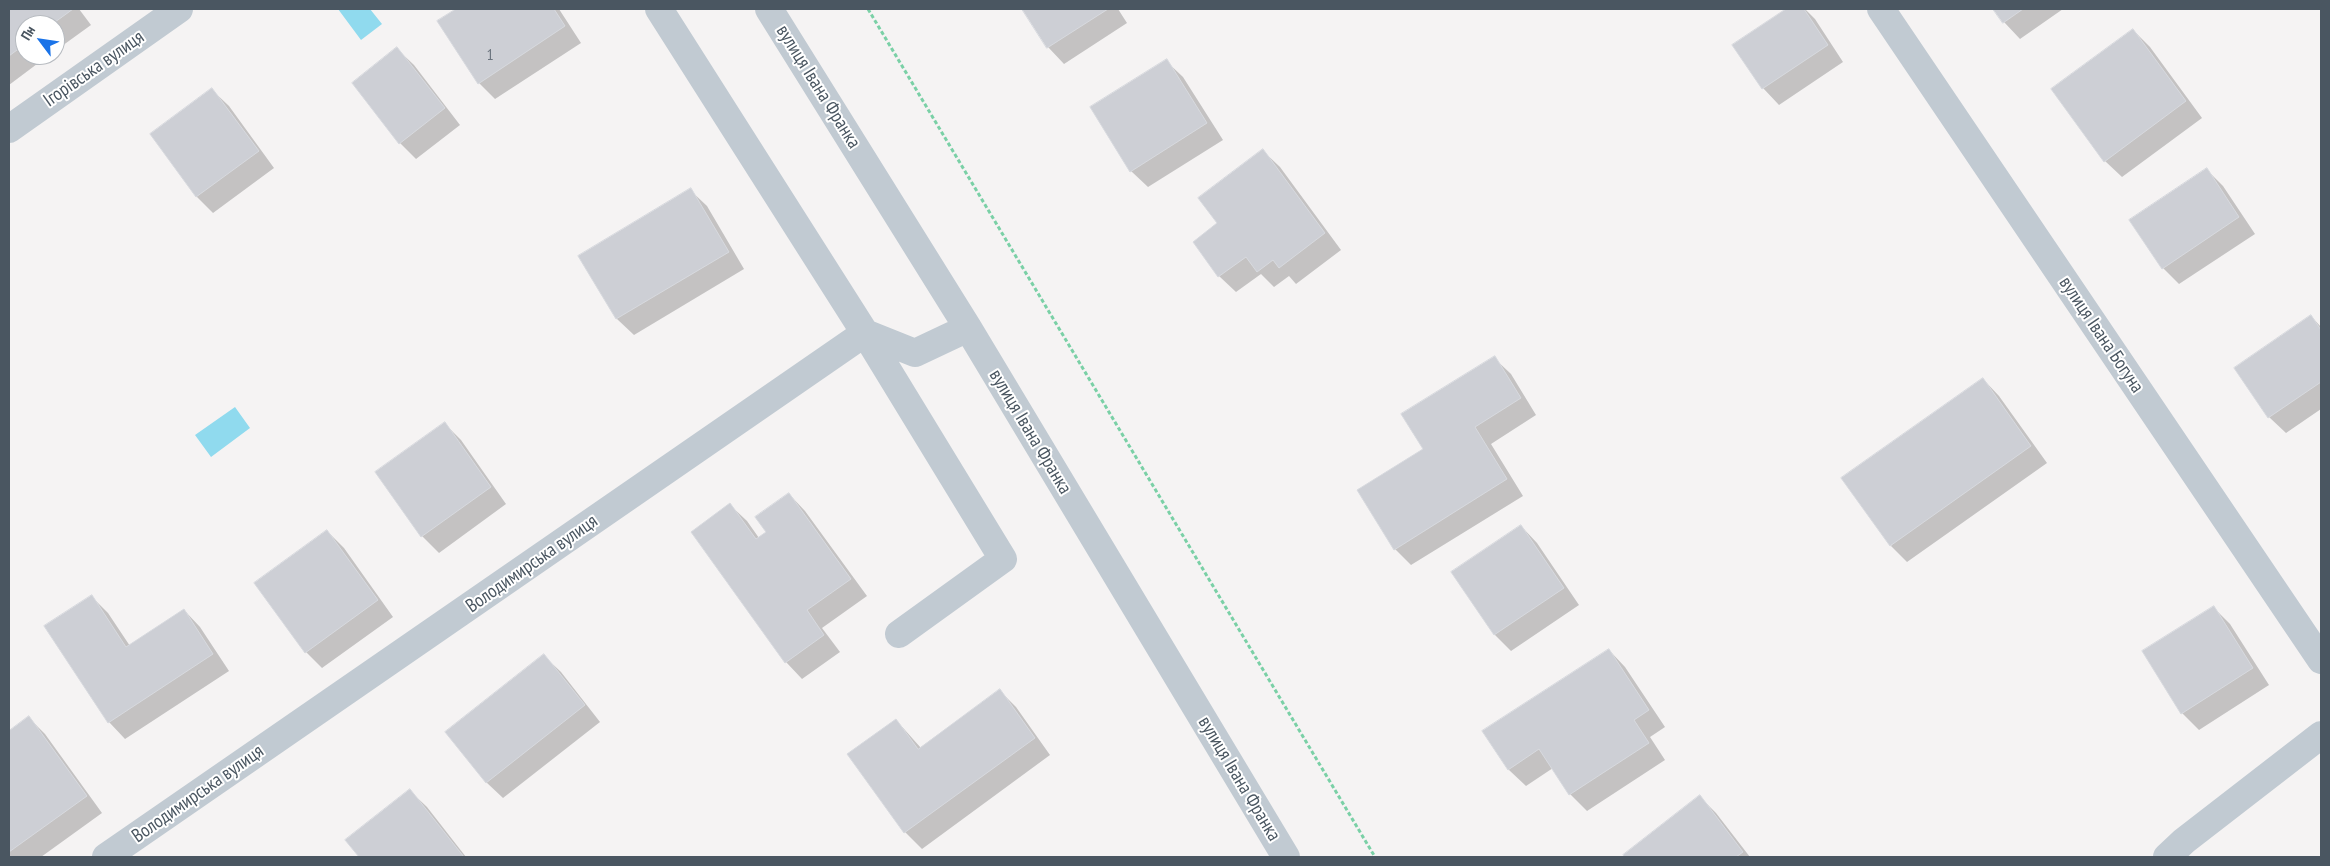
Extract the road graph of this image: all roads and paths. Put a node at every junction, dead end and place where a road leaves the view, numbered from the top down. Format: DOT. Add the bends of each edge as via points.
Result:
graph roads {
  1 [pos="178,9"];
  2 [pos="659,9"];
  3 [pos="769,9"];
  4 [pos="868,9"];
  5 [pos="1881,9"];
  6 [pos="9,129"];
  7 [pos="968,328"];
  8 [pos="864,333"];
  9 [pos="899,634"];
  10 [pos="2321,660"];
  11 [pos="2321,735"];
  12 [pos="1276,854"];
  13 [pos="106,857"];
  14 [pos="1375,857"];
  15 [pos="2168,857"];
  1 -- 6 [label="street, Ігорівська вулиця"];
  2 -- 8 [label="street"];
  3 -- 7 [label="street, вулиця Івана Франка"];
  4 -- 14 [label="path"];
  5 -- 10 [label="street, вулиця Івана Богуна"];
  7 -- 8 [label="street" via="915,353"];
  7 -- 12 [label="street, вулиця Івана Франка"];
  8 -- 9 [label="street" via="1003,559"];
  8 -- 13 [label="street, Володимирська вулиця"];
  11 -- 15 [label="street" via="2184,840"];
}
